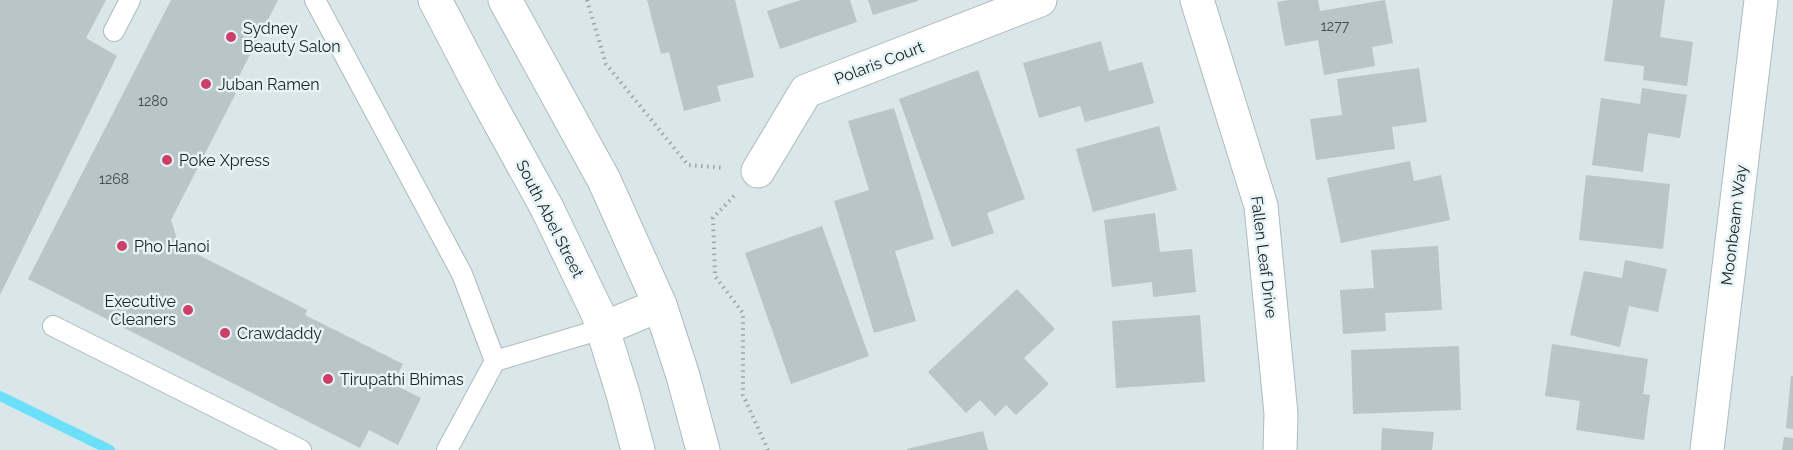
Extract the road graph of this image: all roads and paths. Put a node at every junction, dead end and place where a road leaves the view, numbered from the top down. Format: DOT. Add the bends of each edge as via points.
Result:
graph roads {
  1 [pos="130,0"];
  2 [pos="315,0"];
  3 [pos="435,0"];
  4 [pos="505,0"];
  5 [pos="587,0"];
  6 [pos="1040,0"];
  7 [pos="1197,0"];
  8 [pos="1761,0"];
  9 [pos="114,31"];
  10 [pos="758,171"];
  11 [pos="660,305"];
  12 [pos="53,326"];
  13 [pos="603,329"];
  14 [pos="495,361"];
  15 [pos="300,450"];
  16 [pos="447,450"];
  17 [pos="638,450"];
  18 [pos="703,450"];
  19 [pos="768,450"];
  20 [pos="1280,450"];
  21 [pos="1707,450"];
  1 -- 9 [label="lane"];
  2 -- 14 [label="lane" via="462,274"];
  3 -- 13 [label="street, South Abel Street" via="548,208"];
  4 -- 11 [label="street" via="604,180"];
  5 -- 10 [label="path" via="606,64 688,165"];
  6 -- 10 [label="street, Polaris Court" via="806,91"];
  7 -- 20 [label="street, Fallen Leaf Drive" via="1261,206 1281,414"];
  8 -- 21 [label="street, Moonbeam Way"];
  10 -- 19 [label="path" via="713,218 715,276 743,313 743,395"];
  11 -- 13 [label="street"];
  11 -- 18 [label="street"];
  12 -- 15 [label="lane"];
  13 -- 14 [label="lane"];
  13 -- 17 [label="street, South Abel Street"];
  14 -- 16 [label="lane"];
}
